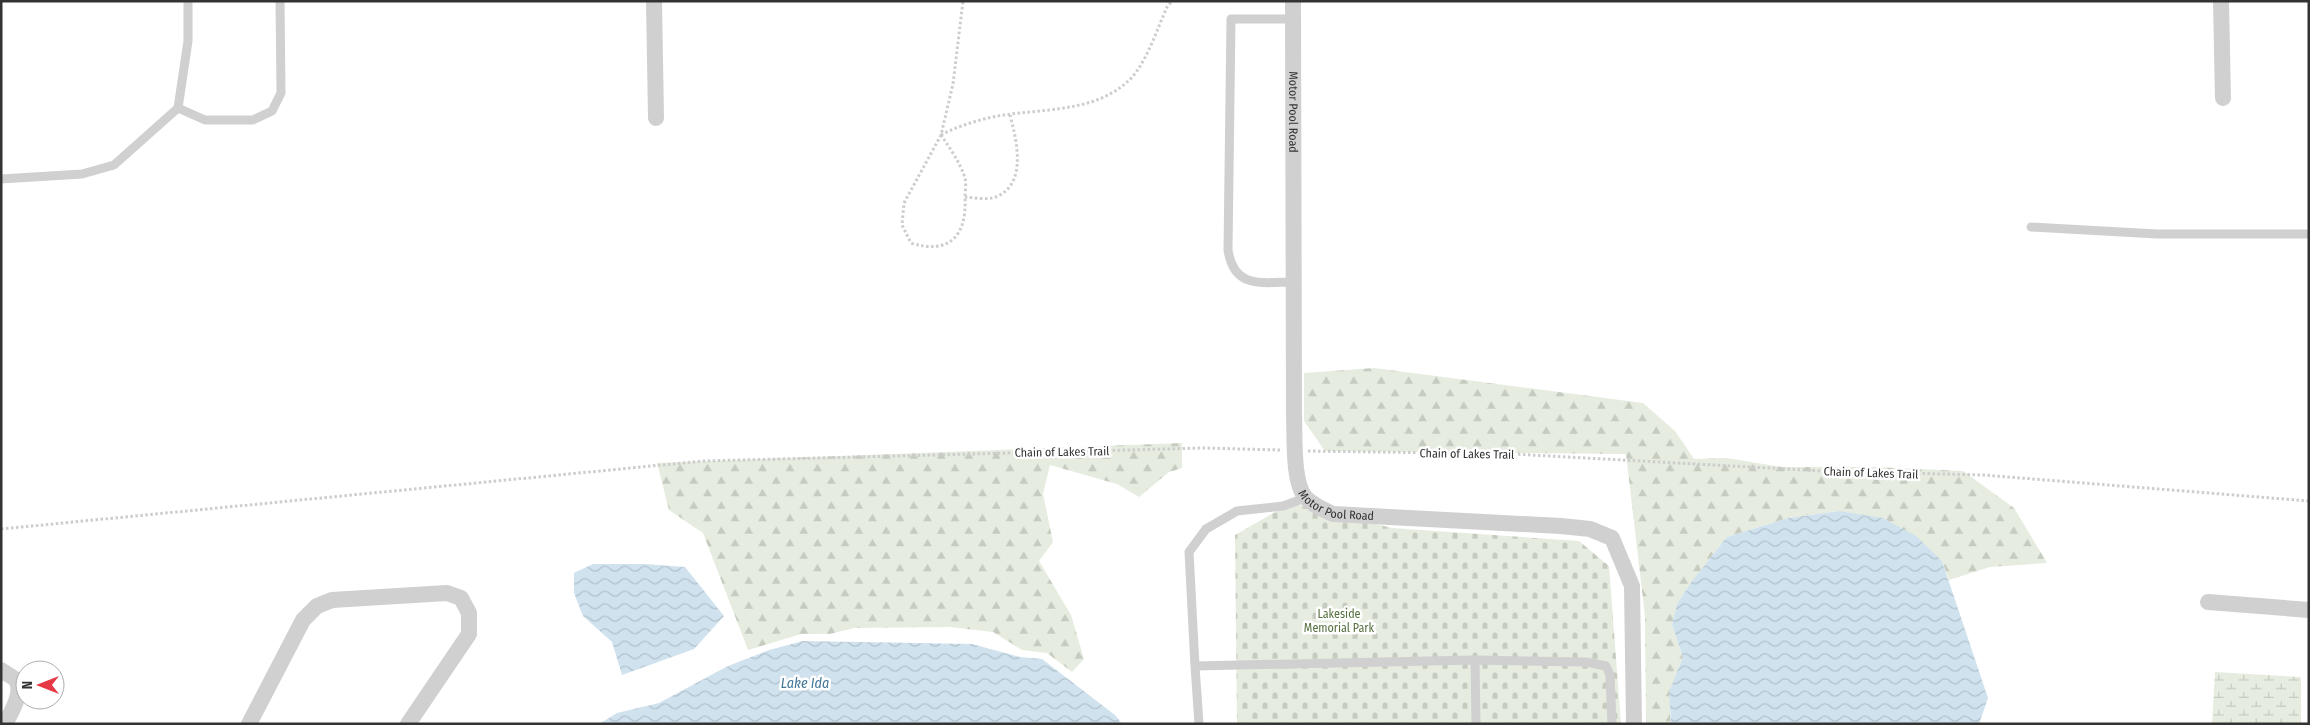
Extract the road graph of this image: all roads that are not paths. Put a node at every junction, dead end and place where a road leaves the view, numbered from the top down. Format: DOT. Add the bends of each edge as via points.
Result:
graph roads {
  1 [pos="188,1"];
  2 [pos="280,1"];
  3 [pos="654,1"];
  4 [pos="1293,1"];
  5 [pos="2222,1"];
  6 [pos="1293,19"];
  7 [pos="2223,98"];
  8 [pos="178,108"];
  9 [pos="656,118"];
  10 [pos="1,179"];
  11 [pos="2031,227"];
  12 [pos="2309,234"];
  13 [pos="1294,282"];
  14 [pos="1305,498"];
  15 [pos="2208,602"];
  16 [pos="2309,610"];
  17 [pos="1475,660"];
  18 [pos="1195,666"];
  19 [pos="1,670"];
  20 [pos="5,724"];
  21 [pos="249,724"];
  22 [pos="408,724"];
  23 [pos="1199,724"];
  24 [pos="1476,724"];
  25 [pos="1612,724"];
  26 [pos="1634,724"];
  1 -- 8 [label="lane" via="188,41"];
  2 -- 8 [label="lane" via="281,93 272,111 253,120 204,120"];
  3 -- 9 [label="street"];
  4 -- 6 [label="street, Motor Pool Road"];
  5 -- 7 [label="street"];
  6 -- 13 [label="street, Motor Pool Road"];
  6 -- 13 [label="lane" via="1231,19 1228,250 1230,263 1242,279"];
  8 -- 10 [label="lane" via="114,165 82,174"];
  11 -- 12 [label="lane" via="2157,234"];
  13 -- 14 [label="street, Motor Pool Road" via="1295,451 1299,485"];
  14 -- 18 [label="lane" via="1283,506 1237,511 1206,529 1188,552"];
  14 -- 26 [label="street, Motor Pool Road" via="1333,514 1561,526 1590,529 1612,538 1632,586"];
  15 -- 16 [label="street"];
  17 -- 18 [label="lane"];
  17 -- 24 [label="lane"];
  17 -- 25 [label="lane" via="1586,662 1606,666 1610,674"];
  18 -- 23 [label="lane"];
  19 -- 20 [label="street" via="15,680 18,688"];
  21 -- 22 [label="street" via="303,620 317,606 332,600 447,593 461,598 469,613 469,634"];
}
